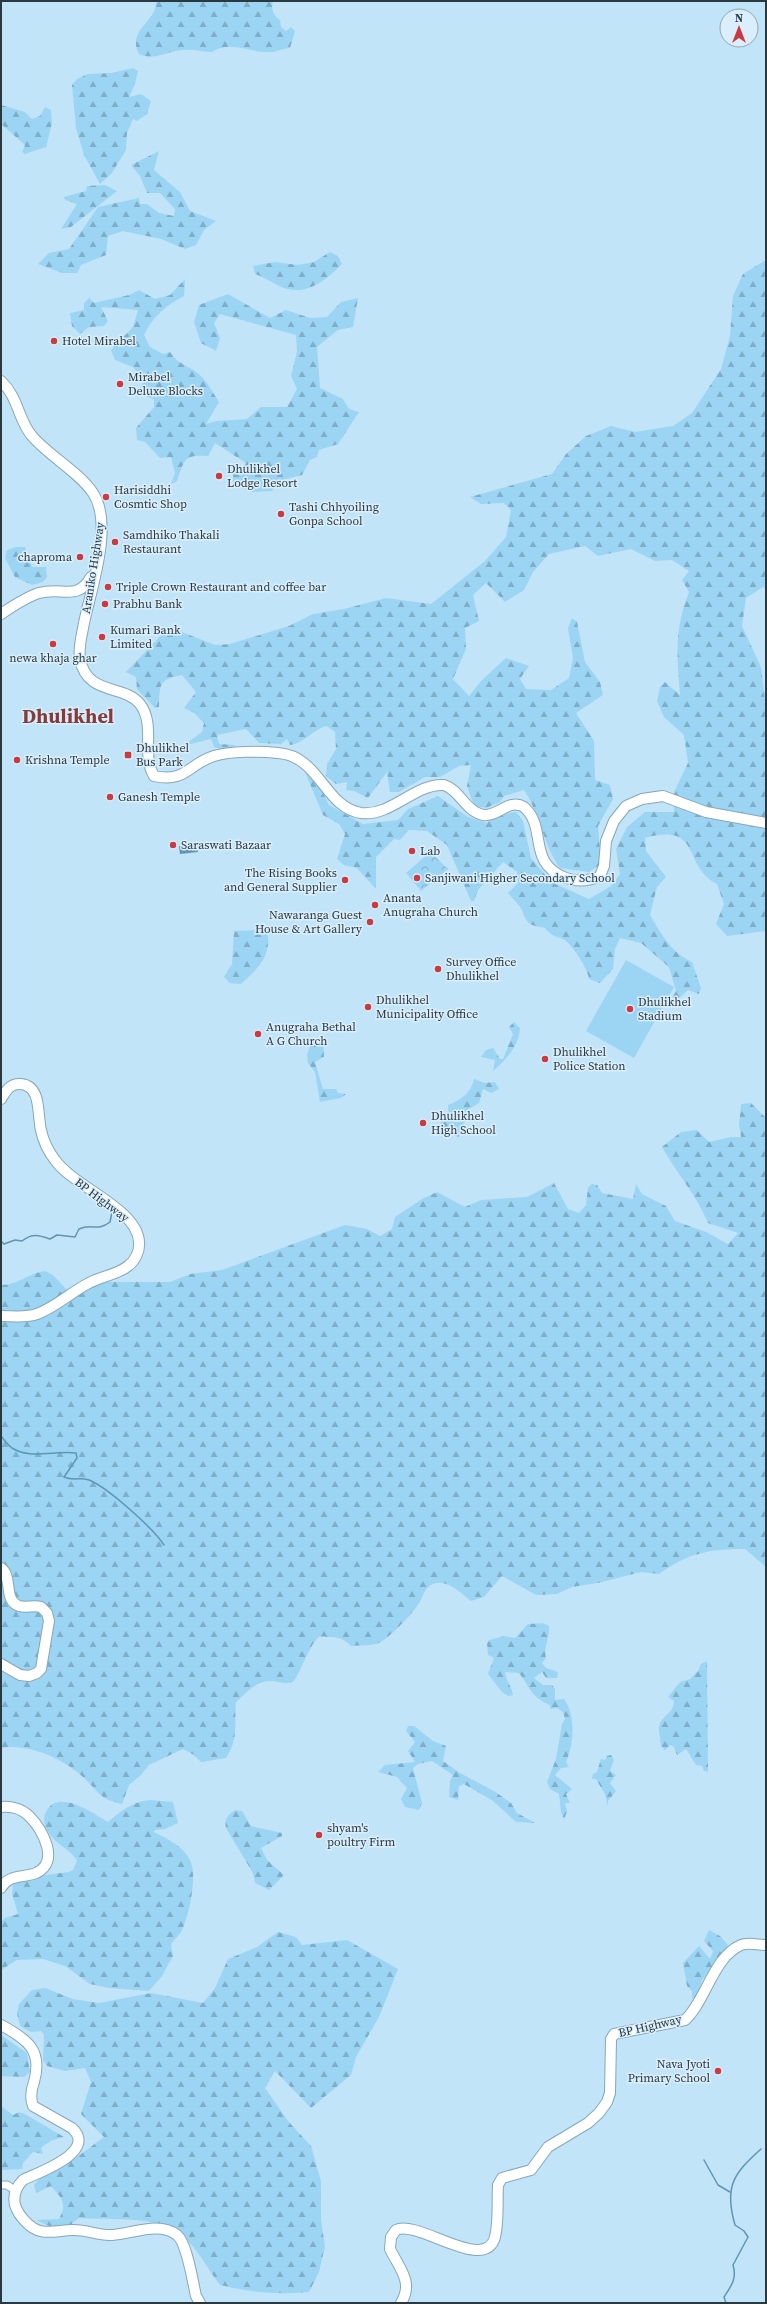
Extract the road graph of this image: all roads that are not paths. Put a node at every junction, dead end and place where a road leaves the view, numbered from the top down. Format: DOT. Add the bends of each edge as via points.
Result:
graph roads {
  1 [pos="1,381"];
  2 [pos="96,564"];
  3 [pos="69,592"];
  4 [pos="86,613"];
  5 [pos="1,614"];
  6 [pos="766,823"];
  7 [pos="1,1099"];
  8 [pos="1,1316"];
  9 [pos="1,1568"];
  10 [pos="1,1664"];
  11 [pos="1,1807"];
  12 [pos="1,1888"];
  13 [pos="766,1946"];
  14 [pos="1,2025"];
  15 [pos="1,2185"];
  16 [pos="16,2191"];
  17 [pos="200,2303"];
  18 [pos="401,2303"];
  1 -- 2 [label="highway, Araniko Highway" via="10,390 30,434 94,494 102,519"];
  2 -- 3 [label="highway" via="86,587"];
  2 -- 4 [label="highway, Araniko Highway"];
  3 -- 4 [label="highway" via="80,599"];
  3 -- 5 [label="highway" via="49,591 34,595"];
  4 -- 6 [label="highway, Araniko Highway" via="79,648 84,671 92,681 133,698 140,704 146,717 149,767 154,776 164,779 178,777 214,756 228,753 278,753 293,756 307,765 344,805 363,813 381,810 439,785 451,789 469,808 482,815 489,815 512,805 522,806 531,816 545,865 572,880 584,881 600,876 604,866 606,841 614,821 626,806 642,799 662,796 706,812"];
  7 -- 8 [label="highway, BP Highway" via="9,1087 14,1085 25,1084 35,1092 40,1130 54,1159 71,1176 128,1217 135,1227 139,1242 139,1250 124,1269 89,1283 37,1314 26,1317"];
  9 -- 10 [label="highway" via="6,1573 14,1603 41,1607 47,1613 48,1621 43,1662 36,1673 29,1676 20,1675"];
  11 -- 12 [label="highway" via="17,1808 27,1814 45,1839 48,1854 42,1869 13,1877"];
  13 -- 18 [label="highway, BP Highway" via="746,1944 733,1950 710,1980 685,2020 614,2034 611,2039 611,2082 607,2102 600,2113 588,2123 548,2147 531,2170 502,2178 498,2185 495,2236 488,2247 482,2250 469,2250 408,2228 396,2230 390,2243 407,2287"];
  14 -- 16 [label="highway" via="28,2043 37,2056 31,2097 33,2106 72,2128 80,2141 70,2156 23,2180"];
  15 -- 16 [label="street" via="7,2185"];
  16 -- 17 [label="highway" via="17,2210 32,2228 41,2232 74,2230 112,2235 160,2229 178,2236"];
}
